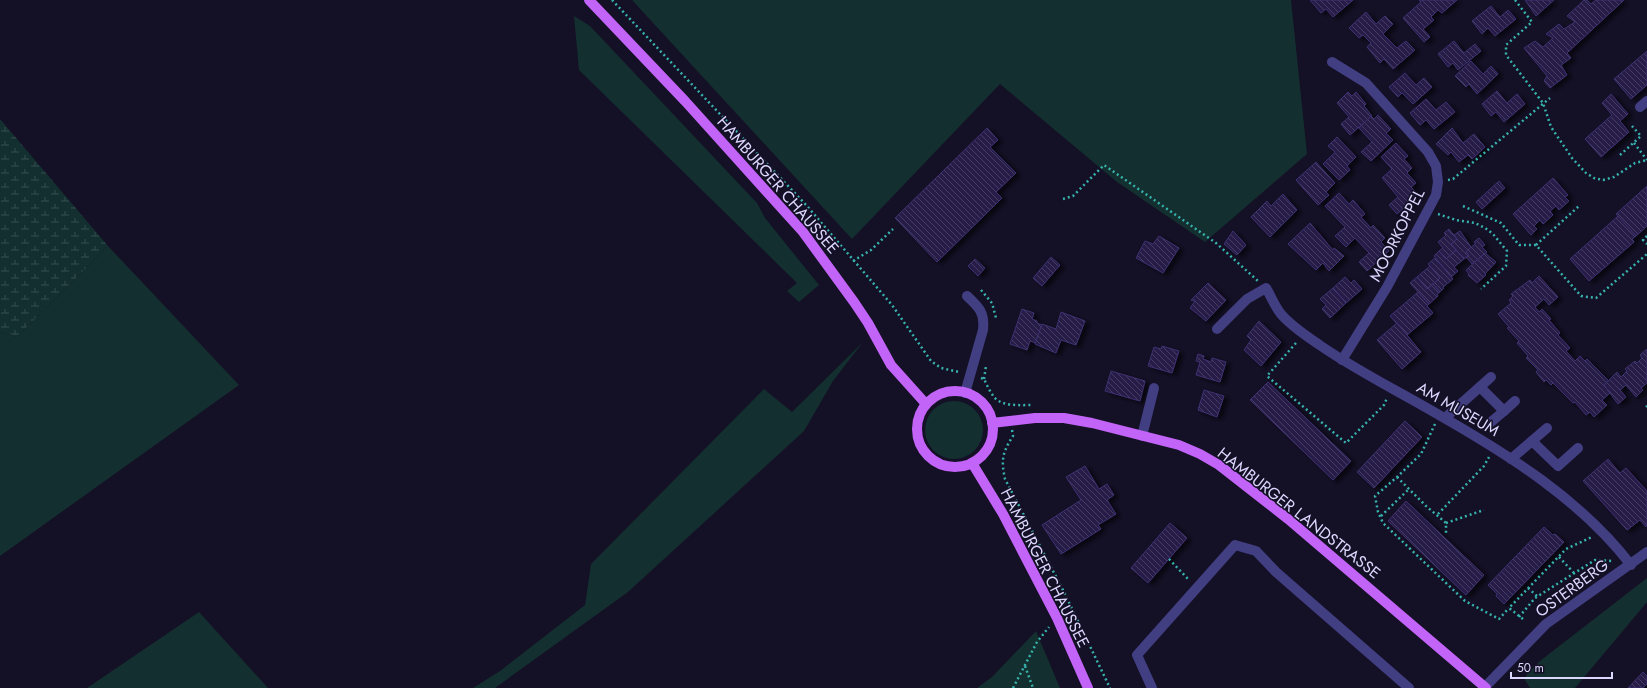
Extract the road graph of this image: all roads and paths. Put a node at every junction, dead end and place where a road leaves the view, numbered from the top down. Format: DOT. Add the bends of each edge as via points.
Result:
graph roads {
  1 [pos="589,0"];
  2 [pos="612,0"];
  3 [pos="1516,0"];
  4 [pos="1332,62"];
  5 [pos="1550,98"];
  6 [pos="1543,103"];
  7 [pos="1632,126"];
  8 [pos="1634,142"];
  9 [pos="1620,154"];
  10 [pos="1647,160"];
  11 [pos="1438,182"];
  12 [pos="1063,199"];
  13 [pos="1463,206"];
  14 [pos="1580,206"];
  15 [pos="1428,210"];
  16 [pos="893,229"];
  17 [pos="1647,236"];
  18 [pos="1647,244"];
  19 [pos="1536,245"];
  20 [pos="1647,254"];
  21 [pos="853,261"];
  22 [pos="1266,288"];
  23 [pos="1481,289"];
  24 [pos="967,296"];
  25 [pos="1217,329"];
  26 [pos="1304,334"];
  27 [pos="1342,360"];
  28 [pos="970,375"];
  29 [pos="1491,377"];
  30 [pos="1480,387"];
  31 [pos="1154,388"];
  32 [pos="1392,389"];
  33 [pos="965,393"];
  34 [pos="1515,401"];
  35 [pos="926,404"];
  36 [pos="1008,404"];
  37 [pos="1037,406"];
  38 [pos="1504,411"];
  39 [pos="1442,417"];
  40 [pos="1010,420"];
  41 [pos="1491,422"];
  42 [pos="992,423"];
  43 [pos="1547,428"];
  44 [pos="1142,436"];
  45 [pos="1532,441"];
  46 [pos="1494,448"];
  47 [pos="1578,448"];
  48 [pos="1511,459"];
  49 [pos="972,463"];
  50 [pos="1397,477"];
  51 [pos="1409,489"];
  52 [pos="1484,510"];
  53 [pos="1438,514"];
  54 [pos="1380,517"];
  55 [pos="1446,523"];
  56 [pos="1602,532"];
  57 [pos="1446,534"];
  58 [pos="1647,552"];
  59 [pos="1559,556"];
  60 [pos="1169,558"];
  61 [pos="1614,561"];
  62 [pos="1631,565"];
  63 [pos="1574,573"];
  64 [pos="1197,587"];
  65 [pos="1528,588"];
  66 [pos="1537,596"];
  67 [pos="1509,608"];
  68 [pos="1519,617"];
  69 [pos="1057,618"];
  70 [pos="1523,619"];
  71 [pos="1025,666"];
  72 [pos="1013,688"];
  73 [pos="1033,688"];
  74 [pos="1088,688"];
  75 [pos="1110,688"];
  76 [pos="1152,688"];
  77 [pos="1409,688"];
  78 [pos="1486,688"];
  1 -- 35 [label="main road, HAMBURGER CHAUSSEE" via="685,101 802,232 854,302 891,365"];
  2 -- 21 [label="path" via="807,206"];
  3 -- 6 [label="path" via="1532,22 1506,45 1506,55"];
  4 -- 11 [label="street, MOORKOPPEL" via="1366,82 1424,146 1436,166"];
  5 -- 6 [label="path"];
  6 -- 10 [label="path" via="1551,127 1586,173 1594,178 1603,180 1614,177 1635,163"];
  6 -- 11 [label="path" via="1453,179"];
  7 -- 8 [label="path" via="1641,136"];
  8 -- 9 [label="path"];
  8 -- 10 [label="path"];
  11 -- 15 [label="street, MOORKOPPEL" via="1436,195"];
  12 -- 22 [label="path" via="1073,196 1104,165 1216,243"];
  13 -- 19 [label="path" via="1501,223 1519,245"];
  14 -- 19 [label="path"];
  15 -- 23 [label="path" via="1485,228 1507,251 1506,266"];
  15 -- 27 [label="street, MOORKOPPEL" via="1387,287"];
  16 -- 21 [label="path" via="871,250"];
  17 -- 18 [label="path" via="1643,240"];
  19 -- 20 [label="path" via="1581,296 1590,298 1596,298"];
  21 -- 28 [label="path" via="892,305 931,361 941,368"];
  22 -- 25 [label="street" via="1247,299"];
  22 -- 26 [label="street, AM MUSEUM" via="1281,314"];
  24 -- 28 [label="street" via="979,308 984,320"];
  26 -- 27 [label="street, AM MUSEUM"];
  26 -- 32 [label="path" via="1267,376 1346,443 1384,405"];
  27 -- 32 [label="street, AM MUSEUM"];
  28 -- 33 [label="street"];
  28 -- 36 [label="path" via="984,379 993,396"];
  29 -- 30 [label="street"];
  30 -- 38 [label="street"];
  30 -- 39 [label="street"];
  31 -- 44 [label="street"];
  32 -- 39 [label="street, AM MUSEUM"];
  33 -- 35 [label="main road" via="944,393"];
  33 -- 42 [label="main road" via="983,404"];
  34 -- 38 [label="street"];
  35 -- 49 [label="main road" via="917,428 919,441 925,453 934,462 947,466 960,467"];
  36 -- 37 [label="path"];
  36 -- 40 [label="path"];
  38 -- 41 [label="street"];
  39 -- 46 [label="street, AM MUSEUM"];
  39 -- 50 [label="path" via="1421,454"];
  40 -- 42 [label="main road, HAMBURGER LANDSTRASSE"];
  40 -- 44 [label="main road, HAMBURGER LANDSTRASSE" via="1064,418"];
  40 -- 75 [label="path" via="1013,436 1004,450 1002,463 1005,478"];
  42 -- 49 [label="main road" via="993,435 989,446 982,456"];
  43 -- 45 [label="street"];
  44 -- 78 [label="main road, HAMBURGER LANDSTRASSE" via="1179,445 1219,465 1294,524"];
  45 -- 47 [label="street" via="1558,466"];
  45 -- 48 [label="street"];
  46 -- 48 [label="street, AM MUSEUM"];
  46 -- 53 [label="path" via="1484,466"];
  48 -- 56 [label="street, AM MUSEUM" via="1551,487"];
  49 -- 69 [label="main road, HAMBURGER CHAUSSEE" via="1003,514"];
  50 -- 51 [label="path"];
  50 -- 54 [label="path" via="1375,496"];
  51 -- 53 [label="path"];
  51 -- 54 [label="path"];
  52 -- 55 [label="path"];
  53 -- 55 [label="path"];
  54 -- 67 [label="path" via="1383,523 1465,601 1499,619"];
  55 -- 57 [label="path"];
  56 -- 59 [label="path" via="1566,549"];
  56 -- 62 [label="street, AM MUSEUM"];
  58 -- 62 [label="street, OSTERBERG"];
  59 -- 63 [label="path"];
  59 -- 65 [label="path"];
  60 -- 64 [label="path"];
  61 -- 63 [label="path" via="1595,560"];
  62 -- 78 [label="street, OSTERBERG" via="1546,624"];
  63 -- 66 [label="path"];
  64 -- 76 [label="street" via="1137,655"];
  64 -- 77 [label="street" via="1235,544 1256,552"];
  65 -- 66 [label="path"];
  65 -- 67 [label="path"];
  66 -- 68 [label="path"];
  67 -- 68 [label="path"];
  68 -- 70 [label="path"];
  69 -- 71 [label="path" via="1037,642"];
  69 -- 74 [label="main road, HAMBURGER CHAUSSEE"];
  71 -- 72 [label="path"];
  71 -- 73 [label="path"];
}
